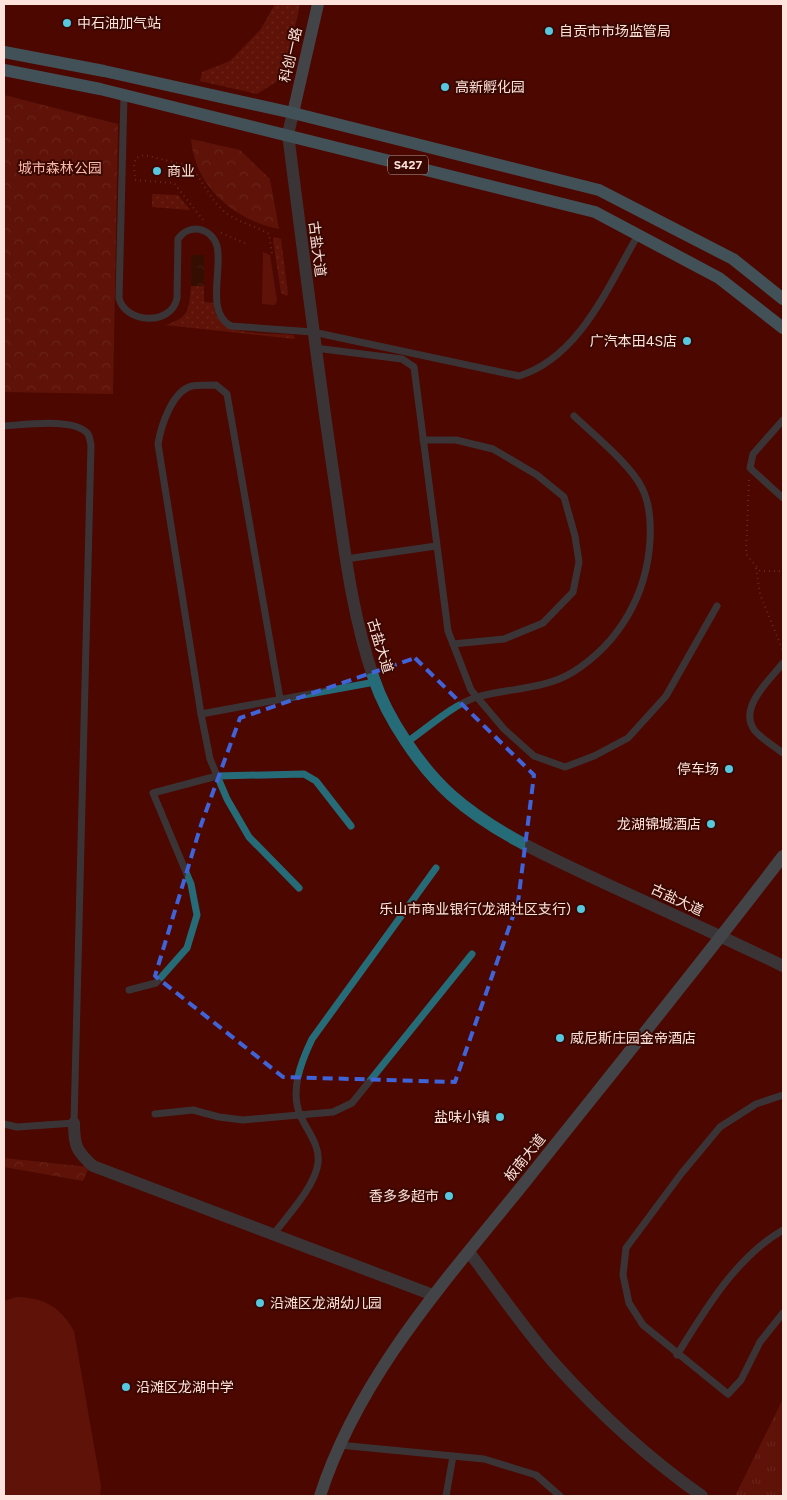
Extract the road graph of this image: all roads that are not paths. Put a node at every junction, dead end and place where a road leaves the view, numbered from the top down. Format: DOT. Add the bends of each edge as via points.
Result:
graph roads {
  1 [pos="318,4"];
  2 [pos="4,52"];
  3 [pos="4,70"];
  4 [pos="124,95"];
  5 [pos="293,113"];
  6 [pos="288,134"];
  7 [pos="638,235"];
  8 [pos="783,299"];
  9 [pos="783,328"];
  10 [pos="313,332"];
  11 [pos="315,348"];
  12 [pos="574,416"];
  13 [pos="783,420"];
  14 [pos="4,426"];
  15 [pos="423,440"];
  16 [pos="783,498"];
  17 [pos="436,546"];
  18 [pos="346,559"];
  19 [pos="717,606"];
  20 [pos="454,644"];
  21 [pos="783,663"];
  22 [pos="375,682"];
  23 [pos="477,697"];
  24 [pos="280,699"];
  25 [pos="201,714"];
  26 [pos="407,742"];
  27 [pos="783,753"];
  28 [pos="217,776"];
  29 [pos="351,826"];
  30 [pos="783,856"];
  31 [pos="436,868"];
  32 [pos="299,888"];
  33 [pos="721,937"];
  34 [pos="472,954"];
  35 [pos="783,966"];
  36 [pos="129,990"];
  37 [pos="783,1095"];
  38 [pos="155,1114"];
  39 [pos="300,1114"];
  40 [pos="74,1123"];
  41 [pos="4,1124"];
  42 [pos="783,1230"];
  43 [pos="273,1234"];
  44 [pos="469,1252"];
  45 [pos="433,1295"];
  46 [pos="783,1313"];
  47 [pos="677,1355"];
  48 [pos="339,1445"];
  49 [pos="453,1456"];
  50 [pos="320,1496"];
  51 [pos="446,1496"];
  52 [pos="560,1496"];
  53 [pos="702,1496"];
  1 -- 5 [label="main road, 科创一路"];
  2 -- 5 [label="main road, S427"];
  3 -- 4 [label="main road, S427"];
  4 -- 6 [label="main road, S427"];
  4 -- 10 [label="lane" via="119,292 122,308 139,317 163,316 172,311 177,298 176,244 182,233 195,228 206,232 216,244 218,310 222,320 230,326"];
  5 -- 6 [label="street, 古盐大道"];
  5 -- 8 [label="main road, S427" via="599,190 733,259"];
  6 -- 7 [label="main road, S427" via="595,212"];
  6 -- 10 [label="street, 古盐大道"];
  7 -- 9 [label="main road, S427" via="719,278"];
  7 -- 10 [label="lane" via="581,332 536,371 519,376"];
  10 -- 11 [label="street, 古盐大道"];
  11 -- 15 [label="lane" via="402,358 414,367"];
  11 -- 18 [label="street, 古盐大道"];
  12 -- 23 [label="lane" via="615,454 642,488 651,521 649,566 633,608 610,642 572,673 526,689"];
  13 -- 16 [label="lane" via="753,454 750,468"];
  14 -- 40 [label="lane" via="65,424 88,434 91,446"];
  15 -- 17 [label="lane"];
  15 -- 20 [label="lane" via="456,440 493,448 537,475 564,498 578,553 574,592 543,623 504,639"];
  17 -- 18 [label="lane"];
  17 -- 20 [label="lane" via="448,631"];
  18 -- 22 [label="street, 古盐大道" via="356,621"];
  19 -- 23 [label="lane" via="666,696 628,738 594,756 564,766 534,756 504,729"];
  20 -- 23 [label="lane" via="471,690"];
  21 -- 27 [label="lane" via="752,703 750,716 757,733"];
  22 -- 24 [label="lane"];
  22 -- 26 [label="street, 古盐大道"];
  23 -- 26 [label="lane" via="456,707"];
  24 -- 25 [label="lane"];
  24 -- 25 [label="lane" via="227,394 216,385 191,386 179,393 161,427 158,444"];
  25 -- 28 [label="lane" via="210,759"];
  26 -- 33 [label="street, 古盐大道" via="449,793 478,816 524,844"];
  28 -- 29 [label="lane" via="304,774 316,781"];
  28 -- 32 [label="lane" via="249,837"];
  28 -- 36 [label="lane" via="153,793 191,884 197,915 187,948 156,983"];
  30 -- 33 [label="main road, 板南大道"];
  31 -- 39 [label="lane" via="312,1039 300,1064 296,1094"];
  33 -- 35 [label="street, 古盐大道"];
  33 -- 44 [label="main road, 板南大道"];
  34 -- 39 [label="lane" via="352,1103 334,1112"];
  37 -- 47 [label="lane" via="756,1104 720,1127 626,1248 623,1275 630,1303 643,1325"];
  38 -- 39 [label="lane" via="193,1110 244,1120"];
  39 -- 43 [label="lane" via="316,1144 318,1164 307,1189"];
  40 -- 41 [label="lane" via="17,1127"];
  40 -- 43 [label="street" via="74,1144 92,1166"];
  42 -- 47 [label="lane" via="749,1256 700,1319"];
  43 -- 45 [label="street"];
  44 -- 45 [label="main road, 板南大道"];
  44 -- 53 [label="street" via="555,1363 619,1430"];
  45 -- 48 [label="main road, 板南大道" via="379,1373"];
  46 -- 47 [label="lane" via="760,1342 741,1380 728,1394"];
  48 -- 49 [label="lane"];
  48 -- 50 [label="main road, 板南大道"];
  49 -- 51 [label="lane"];
  49 -- 52 [label="lane" via="484,1459 536,1474"];
}
